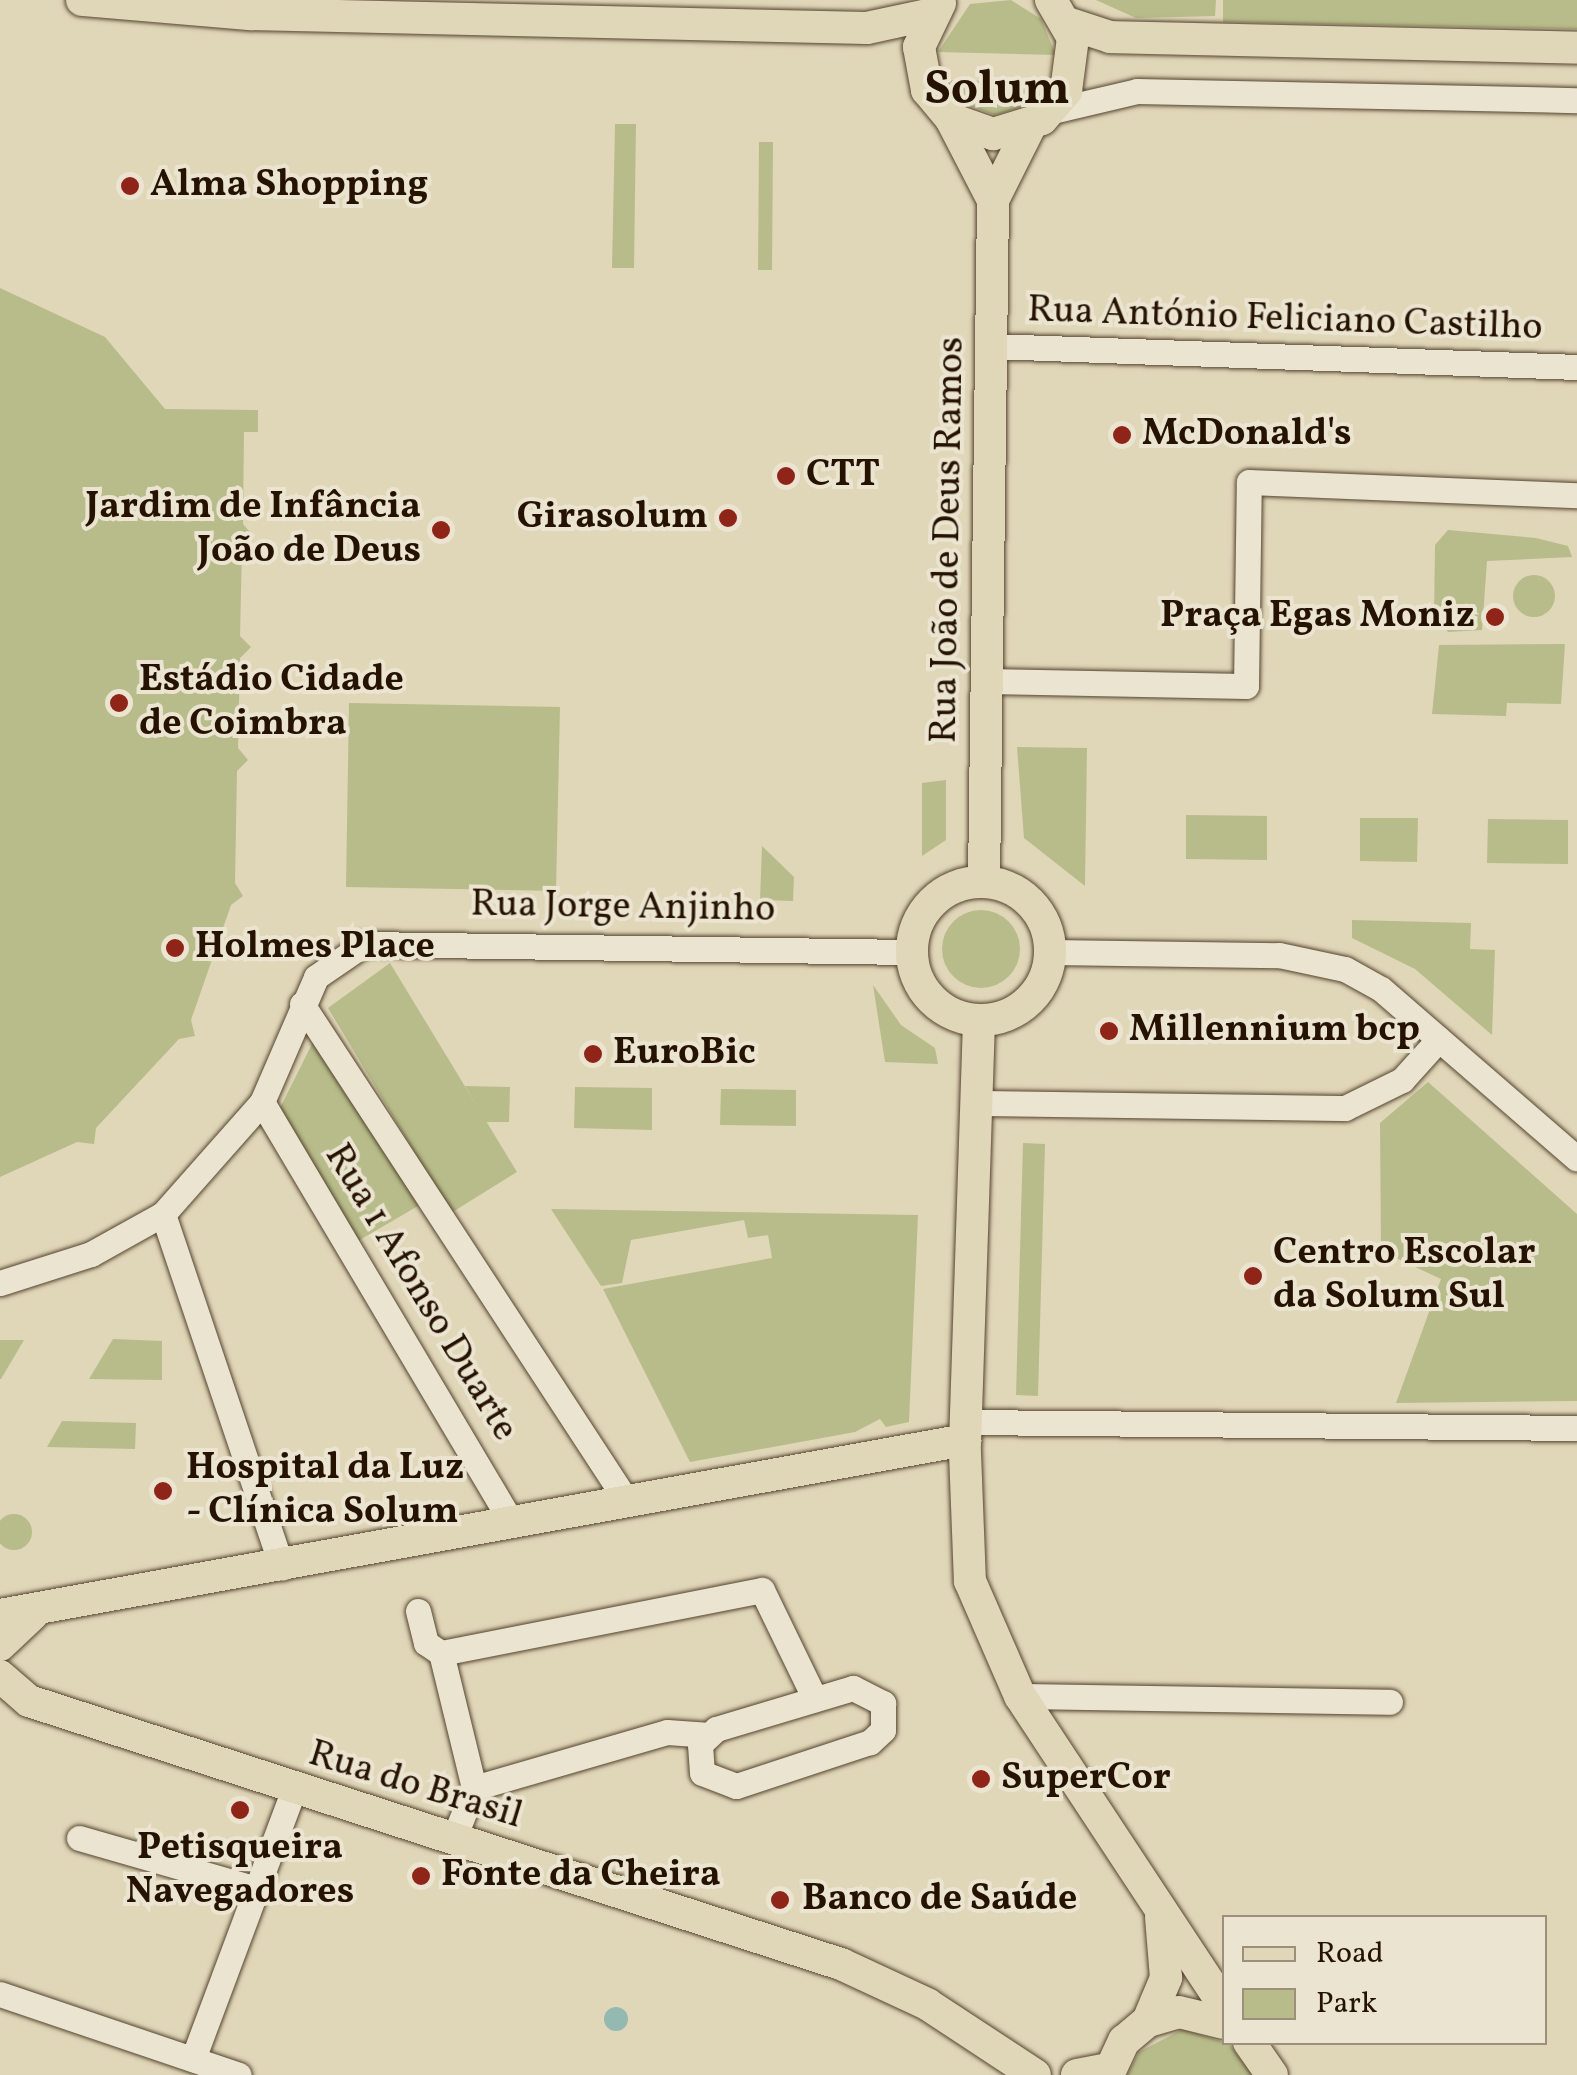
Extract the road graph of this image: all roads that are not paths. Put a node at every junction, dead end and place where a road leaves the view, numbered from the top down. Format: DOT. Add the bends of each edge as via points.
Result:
graph roads {
  1 [pos="82,0"];
  2 [pos="937,7"];
  3 [pos="322,8"];
  4 [pos="1059,11"];
  5 [pos="1577,48"];
  6 [pos="1577,100"];
  7 [pos="1041,118"];
  8 [pos="951,119"];
  9 [pos="993,200"];
  10 [pos="991,346"];
  11 [pos="1577,367"];
  12 [pos="1577,495"];
  13 [pos="987,681"];
  14 [pos="984,882"];
  15 [pos="911,952"];
  16 [pos="1051,952"];
  17 [pos="302,1004"];
  18 [pos="979,1021"];
  19 [pos="1439,1038"];
  20 [pos="262,1102"];
  21 [pos="976,1103"];
  22 [pos="1577,1159"];
  23 [pos="163,1214"];
  24 [pos="0,1283"];
  25 [pos="1577,1428"];
  26 [pos="966,1431"];
  27 [pos="626,1500"];
  28 [pos="512,1522"];
  29 [pos="282,1567"];
  30 [pos="418,1610"];
  31 [pos="16,1615"];
  32 [pos="0,1645"];
  33 [pos="441,1652"];
  34 [pos="0,1676"];
  35 [pos="1020,1696"];
  36 [pos="815,1699"];
  37 [pos="1390,1702"];
  38 [pos="706,1736"];
  39 [pos="474,1788"];
  40 [pos="293,1790"];
  41 [pos="79,1838"];
  42 [pos="453,1840"];
  43 [pos="256,1888"];
  44 [pos="1162,1918"];
  45 [pos="0,1994"];
  46 [pos="1222,2002"];
  47 [pos="1148,2021"];
  48 [pos="1222,2022"];
  49 [pos="1251,2045"];
  50 [pos="193,2060"];
  51 [pos="1038,2072"];
  52 [pos="1098,2073"];
  53 [pos="239,2075"];
  54 [pos="1272,2075"];
  1 -- 3 [label="main road"];
  2 -- 3 [label="main road" via="867,28"];
  2 -- 8 [label="main road, Rua João de Deus Ramos" via="920,65"];
  4 -- 5 [label="main road" via="1110,37"];
  4 -- 7 [label="main road, Rua João de Deus Ramos" via="1074,69"];
  6 -- 7 [label="street" via="1137,91"];
  7 -- 8 [label="main road" via="993,134"];
  7 -- 9 [label="main road, Rua João de Deus Ramos"];
  8 -- 9 [label="main road, Rua João de Deus Ramos"];
  9 -- 10 [label="main road, Rua João de Deus Ramos"];
  10 -- 11 [label="street, Rua António Feliciano Castilho"];
  10 -- 13 [label="main road, Rua João de Deus Ramos"];
  12 -- 13 [label="street" via="1249,482 1246,686"];
  13 -- 14 [label="main road, Rua João de Deus Ramos"];
  14 -- 15 [label="main road" via="941,894 924,910"];
  14 -- 16 [label="main road" via="1026,898"];
  15 -- 17 [label="street, Rua Jorge Anjinho" via="364,944 339,954"];
  15 -- 18 [label="main road" via="939,1008"];
  16 -- 18 [label="main road" via="1037,994"];
  16 -- 19 [label="street" via="1314,959 1382,989"];
  17 -- 20 [label="street, Rua Jorge Anjinho"];
  17 -- 27 [label="street"];
  18 -- 21 [label="main road"];
  19 -- 21 [label="street" via="1402,1080 1345,1108"];
  19 -- 22 [label="street"];
  20 -- 23 [label="street, Rua Jorge Anjinho"];
  20 -- 28 [label="street, Rua 1 Afonso Duarte"];
  21 -- 26 [label="main road"];
  23 -- 24 [label="street, Rua Jorge Anjinho" via="91,1254"];
  23 -- 29 [label="street"];
  25 -- 26 [label="street"];
  26 -- 27 [label="main road"];
  26 -- 35 [label="main road" via="970,1582"];
  27 -- 28 [label="main road"];
  28 -- 29 [label="main road"];
  29 -- 31 [label="main road"];
  30 -- 33 [label="street" via="426,1643"];
  31 -- 32 [label="main road"];
  33 -- 36 [label="street" via="762,1590"];
  33 -- 39 [label="street"];
  34 -- 40 [label="main road, Rua do Brasil" via="29,1701"];
  35 -- 37 [label="street"];
  35 -- 44 [label="main road"];
  36 -- 38 [label="street"];
  36 -- 38 [label="street" via="866,1690 883,1704 883,1730 726,1787 698,1766"];
  38 -- 39 [label="street" via="668,1732"];
  39 -- 42 [label="street"];
  40 -- 42 [label="main road, Rua do Brasil"];
  40 -- 43 [label="street"];
  41 -- 43 [label="street"];
  42 -- 51 [label="main road, Rua do Brasil" via="841,1964 927,2004"];
  43 -- 50 [label="street"];
  44 -- 46 [label="main road"];
  44 -- 47 [label="main road" via="1166,1978"];
  45 -- 50 [label="street"];
  47 -- 48 [label="main road" via="1179,2012"];
  47 -- 52 [label="main road"];
  49 -- 54 [label="main road"];
  50 -- 53 [label="street"];
}
